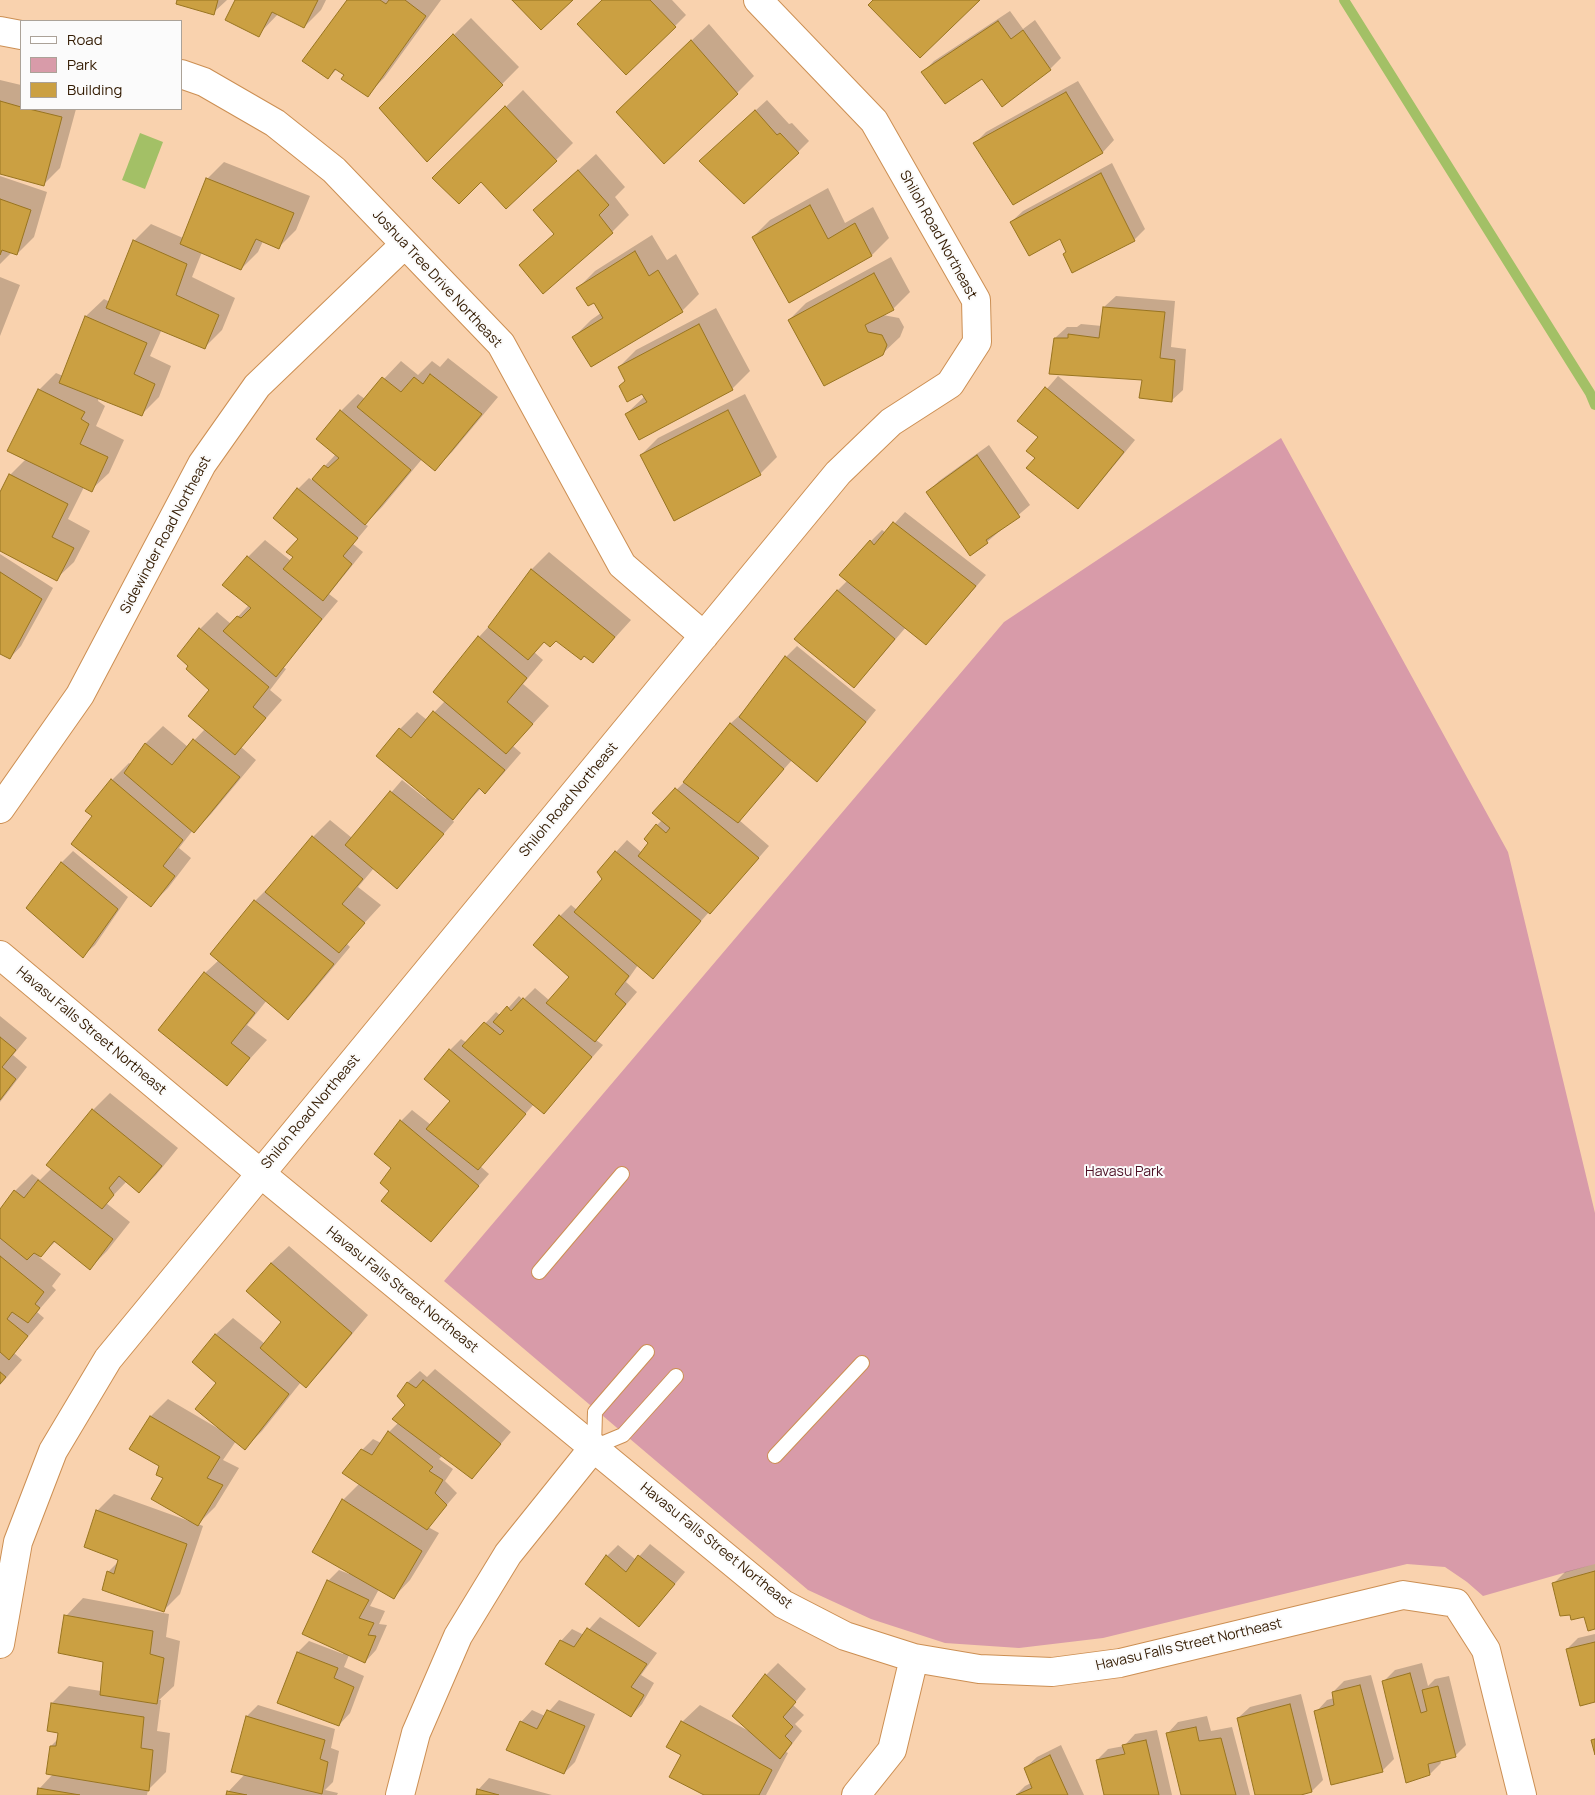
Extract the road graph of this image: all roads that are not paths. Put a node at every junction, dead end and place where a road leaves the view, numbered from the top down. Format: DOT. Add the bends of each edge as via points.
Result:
graph roads {
  1 [pos="758,0"];
  2 [pos="0,31"];
  3 [pos="20,35"];
  4 [pos="182,74"];
  5 [pos="406,244"];
  6 [pos="704,636"];
  7 [pos="0,809"];
  8 [pos="0,955"];
  9 [pos="260,1173"];
  10 [pos="622,1174"];
  11 [pos="539,1272"];
  12 [pos="647,1352"];
  13 [pos="862,1362"];
  14 [pos="676,1376"];
  15 [pos="594,1448"];
  16 [pos="775,1456"];
  17 [pos="0,1644"];
  18 [pos="914,1658"];
  19 [pos="400,1795"];
  20 [pos="856,1795"];
  21 [pos="1522,1795"];
  1 -- 6 [label="street, Shiloh Road Northeast" via="874,120 976,300 977,342 950,384 891,422 838,473"];
  2 -- 3 [label="street"];
  4 -- 5 [label="street, Joshua Tree Drive Northeast" via="204,82 275,123 334,170"];
  5 -- 6 [label="street, Joshua Tree Drive Northeast" via="501,344 622,565"];
  5 -- 7 [label="street, Sidewinder Road Northeast" via="257,386 202,464 80,695"];
  6 -- 9 [label="street, Shiloh Road Northeast"];
  8 -- 9 [label="street, Havasu Falls Street Northeast"];
  9 -- 15 [label="street, Havasu Falls Street Northeast"];
  9 -- 17 [label="street, Shiloh Road Northeast" via="108,1359 53,1451 18,1542"];
  10 -- 11 [label="lane"];
  12 -- 15 [label="lane" via="596,1412"];
  13 -- 16 [label="lane"];
  14 -- 15 [label="lane" via="623,1434"];
  15 -- 18 [label="street, Havasu Falls Street Northeast" via="783,1604 845,1636"];
  15 -- 19 [label="street" via="508,1554 458,1636 416,1733"];
  18 -- 20 [label="street" via="892,1750"];
  18 -- 21 [label="street, Havasu Falls Street Northeast" via="979,1669 1052,1672 1120,1664 1403,1594 1456,1603 1486,1650"];
}
